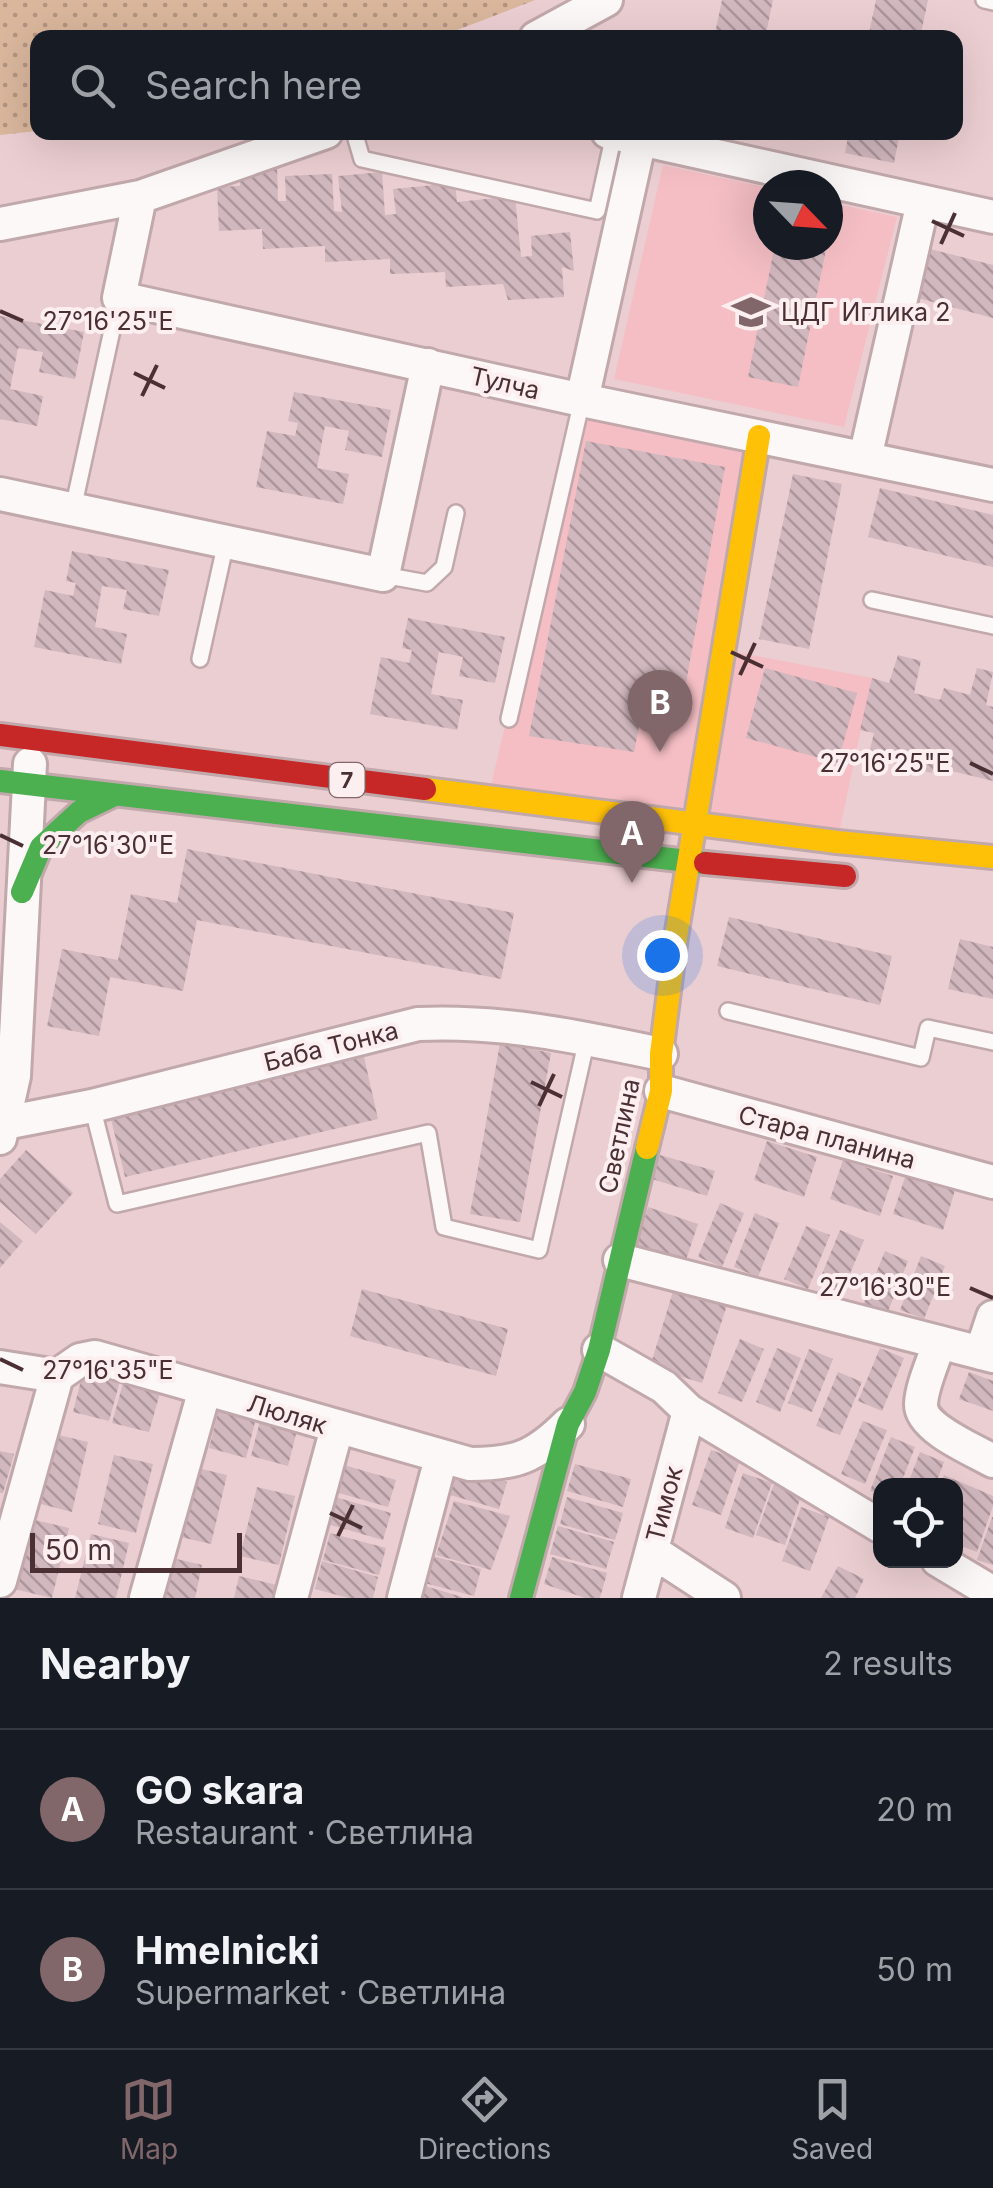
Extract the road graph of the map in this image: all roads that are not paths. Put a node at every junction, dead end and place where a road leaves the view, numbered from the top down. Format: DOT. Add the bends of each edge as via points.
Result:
graph roads {
  1 [pos="606,0"];
  2 [pos="984,0"];
  3 [pos="993,2"];
  4 [pos="565,30"];
  5 [pos="303,140"];
  6 [pos="356,140"];
  7 [pos="618,140"];
  8 [pos="619,140"];
  9 [pos="643,140"];
  10 [pos="140,197"];
  11 [pos="924,202"];
  12 [pos="993,217"];
  13 [pos="0,224"];
  14 [pos="119,298"];
  15 [pos="428,365"];
  16 [pos="582,400"];
  17 [pos="759,436"];
  18 [pos="865,458"];
  19 [pos="993,486"];
  20 [pos="0,494"];
  21 [pos="74,509"];
  22 [pos="456,513"];
  23 [pos="226,542"];
  24 [pos="383,574"];
  25 [pos="872,600"];
  26 [pos="993,626"];
  27 [pos="200,659"];
  28 [pos="509,719"];
  29 [pos="16,738"];
  30 [pos="14,784"];
  31 [pos="112,796"];
  32 [pos="694,825"];
  33 [pos="0,846"];
  34 [pos="993,857"];
  35 [pos="688,861"];
  36 [pos="867,878"];
  37 [pos="22,892"];
  38 [pos="728,1010"];
  39 [pos="587,1039"];
  40 [pos="993,1042"];
  41 [pos="662,1054"];
  42 [pos="660,1091"];
  43 [pos="92,1106"];
  44 [pos="2,1130"];
  45 [pos="993,1182"];
  46 [pos="620,1260"];
  47 [pos="993,1317"];
  48 [pos="939,1342"];
  49 [pos="598,1350"];
  50 [pos="987,1354"];
  51 [pos="0,1367"];
  52 [pos="56,1376"];
  53 [pos="204,1389"];
  54 [pos="689,1411"];
  55 [pos="568,1424"];
  56 [pos="337,1428"];
  57 [pos="441,1458"];
  58 [pos="993,1461"];
  59 [pos="873,1522"];
  60 [pos="652,1551"];
  61 [pos="951,1568"];
  62 [pos="0,1580"];
  63 [pos="993,1593"];
  64 [pos="146,1598"];
  65 [pos="291,1598"];
  66 [pos="404,1598"];
  67 [pos="521,1598"];
  68 [pos="638,1598"];
  69 [pos="724,1598"];
  1 -- 4 [label="street"];
  2 -- 3 [label="lane"];
  5 -- 10 [label="street"];
  6 -- 7 [label="lane" via="362,159 597,211"];
  8 -- 16 [label="street"];
  9 -- 11 [label="street"];
  10 -- 13 [label="street"];
  10 -- 14 [label="street"];
  11 -- 12 [label="street"];
  11 -- 18 [label="street"];
  14 -- 15 [label="street, Тулча"];
  14 -- 21 [label="lane"];
  15 -- 16 [label="street, Тулча"];
  15 -- 24 [label="street"];
  16 -- 17 [label="street, Тулча"];
  16 -- 28 [label="lane"];
  17 -- 18 [label="street, Тулча"];
  17 -- 32 [label="main road, Светлина"];
  18 -- 19 [label="street, Тулча"];
  20 -- 21 [label="street"];
  21 -- 23 [label="street"];
  22 -- 24 [label="lane" via="444,567 427,583"];
  23 -- 24 [label="street"];
  23 -- 27 [label="lane"];
  25 -- 26 [label="lane"];
  29 -- 30 [label="street, Баба Тонка"];
  29 -- 32 [label="main road, 7"];
  30 -- 31 [label="main road, 7"];
  30 -- 37 [label="street, Баба Тонка"];
  31 -- 35 [label="main road, 7"];
  31 -- 37 [label="main road" via="79,812 41,847"];
  32 -- 34 [label="main road, 7"];
  32 -- 35 [label="main road, Светлина"];
  33 -- 37 [label="main road"];
  35 -- 36 [label="main road, 7"];
  35 -- 41 [label="main road, Светлина"];
  37 -- 44 [label="street, Баба Тонка" via="14,1076"];
  38 -- 40 [label="lane" via="920,1058 928,1028"];
  39 -- 41 [label="street, Баба Тонка"];
  39 -- 43 [label="street, Баба Тонка" via="469,1022 418,1024"];
  39 -- 43 [label="lane" via="538,1250 444,1227 428,1133 116,1204"];
  41 -- 42 [label="main road, Светлина"];
  42 -- 45 [label="street, Стара планина"];
  42 -- 46 [label="main road, Светлина"];
  43 -- 44 [label="street, Баба Тонка"];
  46 -- 48 [label="street"];
  46 -- 49 [label="main road, Светлина"];
  47 -- 50 [label="street"];
  48 -- 50 [label="street"];
  48 -- 58 [label="street" via="921,1405 924,1419"];
  49 -- 54 [label="street" via="664,1387"];
  49 -- 55 [label="main road, Светлина"];
  51 -- 52 [label="street"];
  52 -- 53 [label="street, Люляк" via="95,1357"];
  52 -- 62 [label="street"];
  53 -- 56 [label="street, Люляк"];
  53 -- 64 [label="street"];
  54 -- 59 [label="street"];
  54 -- 60 [label="street, Тимок"];
  55 -- 57 [label="street, Люляк" via="527,1457 502,1464"];
  55 -- 67 [label="main road, Светлина"];
  56 -- 57 [label="street, Люляк"];
  56 -- 65 [label="street"];
  57 -- 66 [label="street"];
  60 -- 68 [label="street, Тимок"];
  60 -- 69 [label="street"];
  61 -- 63 [label="street"];
}
